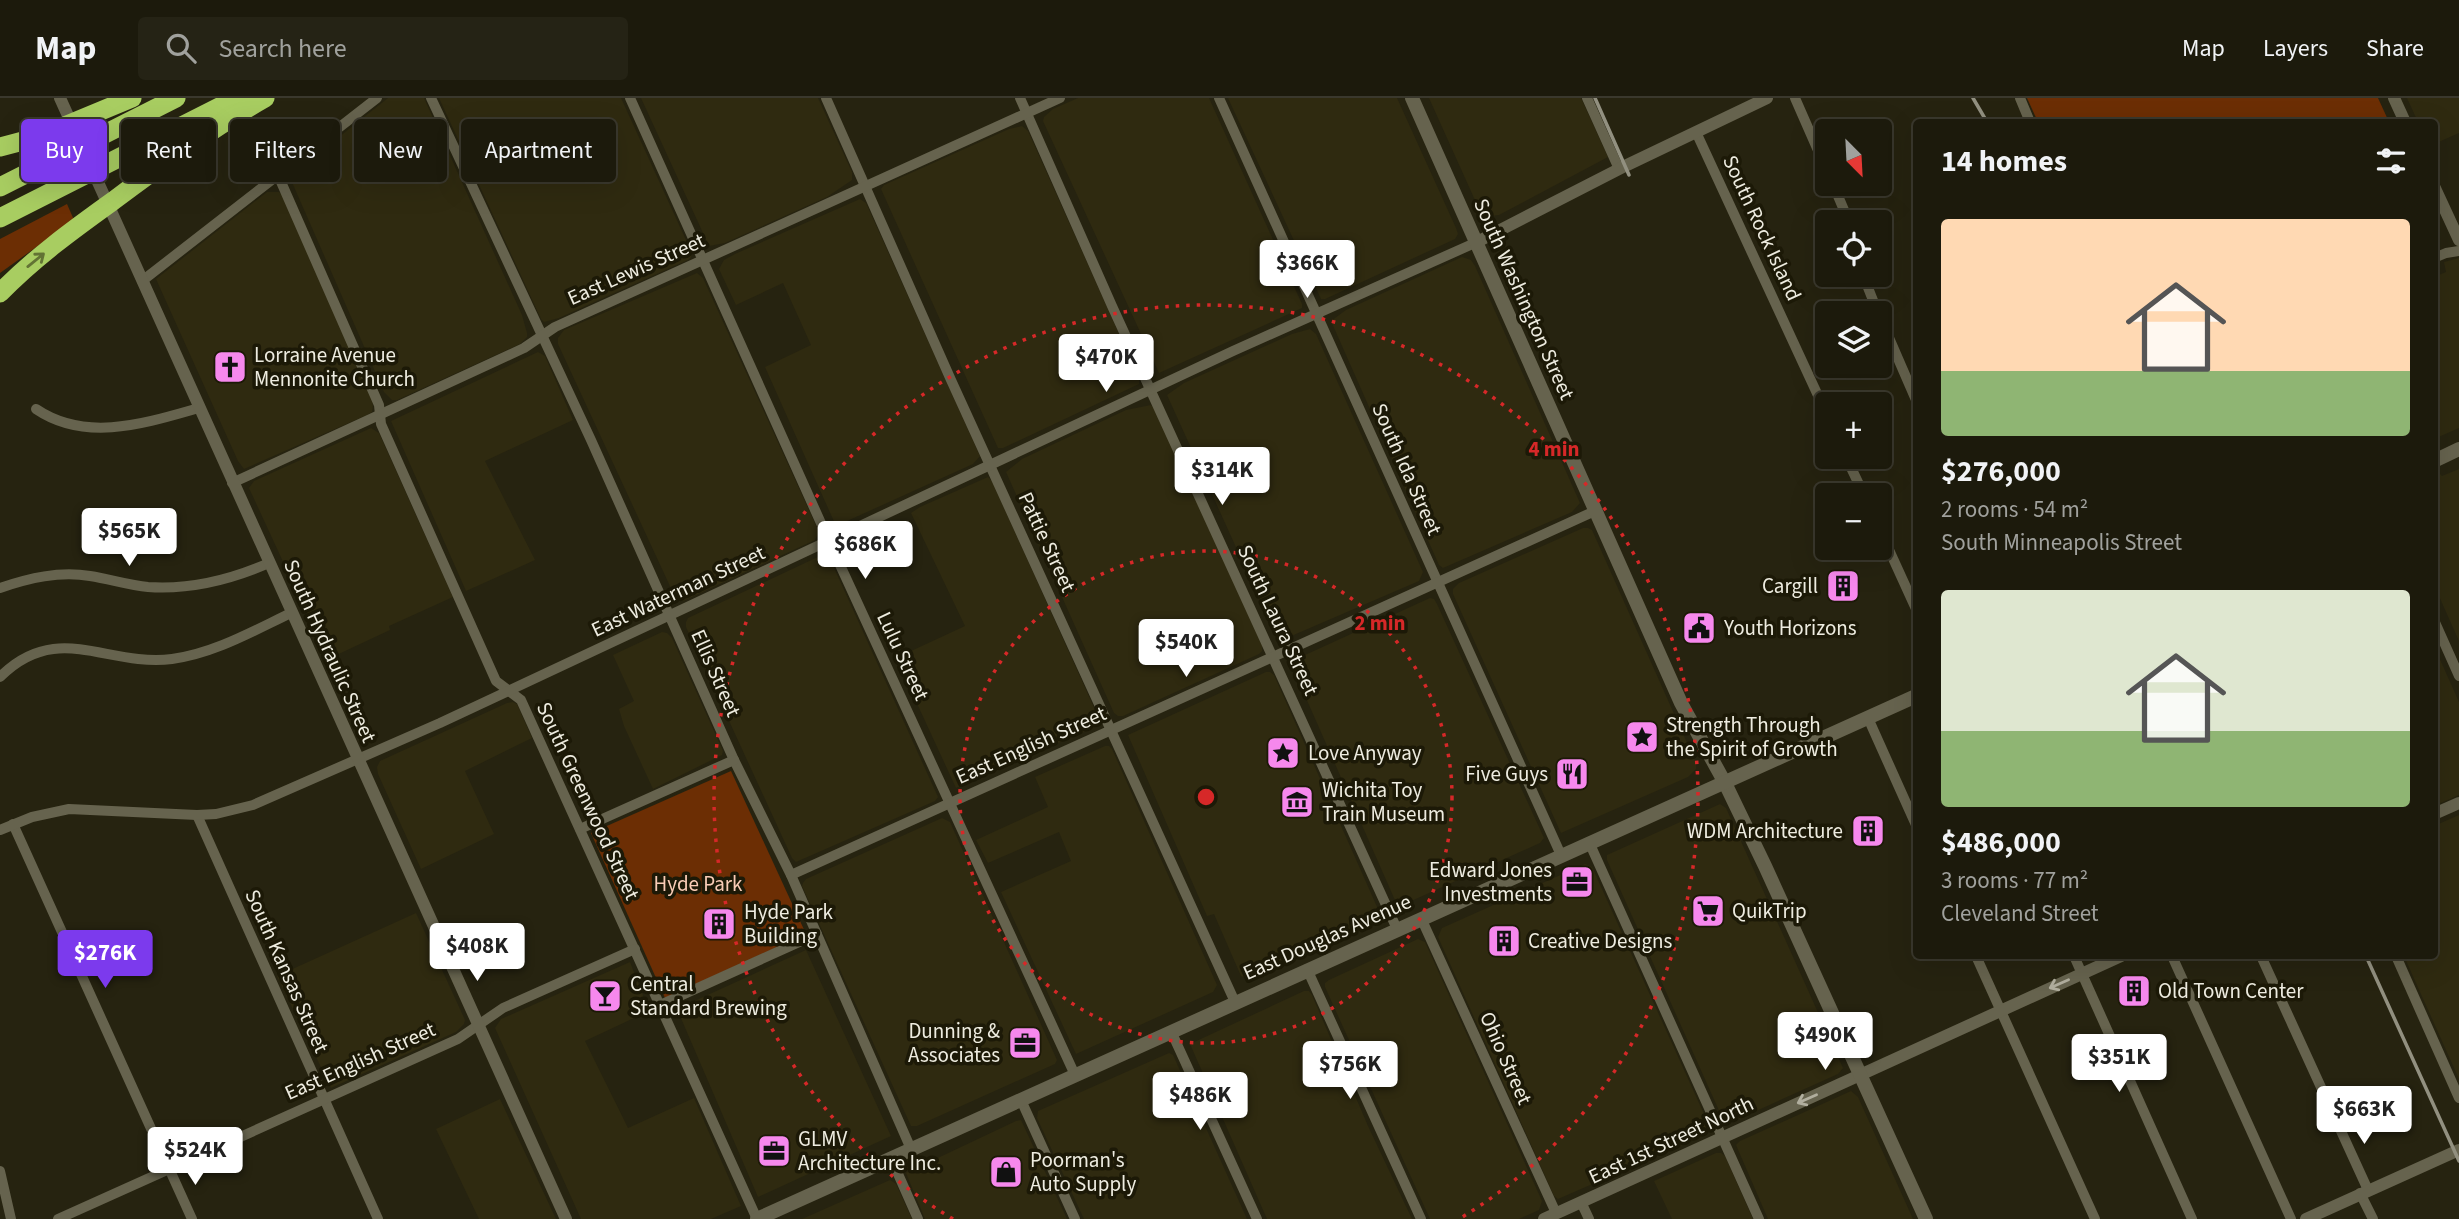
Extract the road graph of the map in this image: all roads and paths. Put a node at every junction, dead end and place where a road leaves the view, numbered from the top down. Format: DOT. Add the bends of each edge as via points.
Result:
graph roads {
  1 [pos="60,98"];
  2 [pos="176,98"];
  3 [pos="237,98"];
  4 [pos="265,98"];
  5 [pos="377,98"];
  6 [pos="431,98"];
  7 [pos="630,98"];
  8 [pos="825,98"];
  9 [pos="1020,98"];
  10 [pos="1060,98"];
  11 [pos="1219,98"];
  12 [pos="1412,98"];
  13 [pos="1587,98"];
  14 [pos="1767,98"];
  15 [pos="1795,98"];
  16 [pos="2020,98"];
  17 [pos="2393,98"];
  18 [pos="124,101"];
  19 [pos="1027,113"];
  20 [pos="2029,119"];
  21 [pos="2404,119"];
  22 [pos="340,127"];
  23 [pos="1696,132"];
  24 [pos="1815,144"];
  25 [pos="0,148"];
  26 [pos="1619,169"];
  27 [pos="269,182"];
  28 [pos="281,182"];
  29 [pos="0,187"];
  30 [pos="865,187"];
  31 [pos="2438,195"];
  32 [pos="0,218"];
  33 [pos="2459,240"];
  34 [pos="1477,242"];
  35 [pos="2459,251"];
  36 [pos="2438,256"];
  37 [pos="702,260"];
  38 [pos="142,281"];
  39 [pos="0,293"];
  40 [pos="1315,314"];
  41 [pos="542,336"];
  42 [pos="1892,345"];
  43 [pos="1150,390"];
  44 [pos="1816,392"];
  45 [pos="1913,393"];
  46 [pos="199,408"];
  47 [pos="36,409"];
  48 [pos="380,415"];
  49 [pos="2459,449"];
  50 [pos="2438,459"];
  51 [pos="990,465"];
  52 [pos="232,483"];
  53 [pos="1595,511"];
  54 [pos="829,541"];
  55 [pos="1892,556"];
  56 [pos="269,563"];
  57 [pos="1437,582"];
  58 [pos="0,588"];
  59 [pos="1913,602"];
  60 [pos="291,613"];
  61 [pos="670,616"];
  62 [pos="2438,629"];
  63 [pos="1273,656"];
  64 [pos="2459,676"];
  65 [pos="0,677"];
  66 [pos="510,691"];
  67 [pos="1913,697"];
  68 [pos="1868,718"];
  69 [pos="1112,729"];
  70 [pos="358,760"];
  71 [pos="734,760"];
  72 [pos="1725,783"];
  73 [pos="950,803"];
  74 [pos="2459,803"];
  75 [pos="2438,812"];
  76 [pos="197,815"];
  77 [pos="1913,818"];
  78 [pos="13,824"];
  79 [pos="580,829"];
  80 [pos="0,830"];
  81 [pos="1589,842"];
  82 [pos="1561,855"];
  83 [pos="791,876"];
  84 [pos="1421,918"];
  85 [pos="1397,929"];
  86 [pos="817,934"];
  87 [pos="635,949"];
  88 [pos="1977,959"];
  89 [pos="2075,959"];
  90 [pos="2114,959"];
  91 [pos="2173,959"];
  92 [pos="2262,959"];
  93 [pos="2397,959"];
  94 [pos="1307,969"];
  95 [pos="2082,974"];
  96 [pos="1236,1002"];
  97 [pos="660,1005"];
  98 [pos="2001,1010"];
  99 [pos="477,1025"];
  100 [pos="1171,1031"];
  101 [pos="1861,1074"];
  102 [pos="1075,1075"];
  103 [pos="324,1098"];
  104 [pos="2459,1098"];
  105 [pos="1021,1100"];
  106 [pos="1723,1138"];
  107 [pos="911,1149"];
  108 [pos="2459,1150"];
  109 [pos="891,1158"];
  110 [pos="169,1168"];
  111 [pos="0,1171"];
  112 [pos="2364,1192"];
  113 [pos="1581,1202"];
  114 [pos="1550,1216"];
  115 [pos="11,1219"];
  116 [pos="58,1219"];
  117 [pos="191,1219"];
  118 [pos="378,1219"];
  119 [pos="566,1219"];
  120 [pos="757,1219"];
  121 [pos="918,1219"];
  122 [pos="1075,1219"];
  123 [pos="1257,1219"];
  124 [pos="1421,1219"];
  125 [pos="1589,1219"];
  126 [pos="1759,1219"];
  127 [pos="1926,1219"];
  128 [pos="2095,1219"];
  129 [pos="2192,1219"];
  130 [pos="2291,1219"];
  131 [pos="2306,1219"];
  132 [pos="2373,1219"];
  1 -- 38 [label="street, South Hydraulic Street"];
  2 -- 29 [label="highway"];
  3 -- 32 [label="highway"];
  39 -- 4 [label="highway, one-way" via="145,177"];
  5 -- 22 [label="street"];
  6 -- 41 [label="street, Ellis Street"];
  7 -- 37 [label="street, Lulu Street"];
  8 -- 30 [label="street, Pattie Street"];
  9 -- 19 [label="street, South Laura Street"];
  10 -- 19 [label="street, East Lewis Street"];
  11 -- 40 [label="street, South Ida Street"];
  12 -- 34 [label="main road, South Washington Street"];
  13 -- 26 [label="street"];
  14 -- 23 [label="street, East Waterman Street"];
  15 -- 24 [label="street"];
  16 -- 20 [label="street"];
  17 -- 21 [label="street"];
  18 -- 25 [label="highway"];
  19 -- 30 [label="street, East Lewis Street"];
  19 -- 43 [label="street, South Laura Street"];
  23 -- 26 [label="street, East Waterman Street"];
  23 -- 44 [label="street, South Rock Island"];
  26 -- 34 [label="street, East Waterman Street"];
  27 -- 38 [label="street"];
  28 -- 48 [label="street, South Greenwood Street"];
  30 -- 37 [label="street, East Lewis Street"];
  30 -- 51 [label="street, Pattie Street"];
  31 -- 33 [label="street"];
  34 -- 40 [label="street, East Waterman Street"];
  34 -- 53 [label="main road, South Washington Street"];
  35 -- 36 [label="street"];
  37 -- 41 [label="street, East Lewis Street"];
  37 -- 54 [label="street, Lulu Street"];
  38 -- 46 [label="street, South Hydraulic Street"];
  40 -- 43 [label="street, East Waterman Street"];
  40 -- 57 [label="street, South Ida Street"];
  41 -- 48 [label="street, East Lewis Street"];
  41 -- 61 [label="street, Ellis Street"];
  42 -- 45 [label="street"];
  43 -- 51 [label="street, East Waterman Street"];
  43 -- 63 [label="street, South Laura Street"];
  46 -- 47 [label="street" via="117,428 61,423"];
  46 -- 52 [label="street, South Hydraulic Street"];
  48 -- 52 [label="street, East Lewis Street"];
  48 -- 66 [label="street, South Greenwood Street" via="496,681"];
  49 -- 50 [label="main road"];
  51 -- 54 [label="street, East Waterman Street"];
  51 -- 69 [label="street, Pattie Street"];
  52 -- 56 [label="street, South Hydraulic Street"];
  53 -- 57 [label="street, East English Street"];
  53 -- 72 [label="main road, South Washington Street" via="1681,703"];
  54 -- 61 [label="street, East Waterman Street"];
  54 -- 73 [label="street, Lulu Street"];
  55 -- 59 [label="street"];
  56 -- 58 [label="street" via="194,586 148,587 63,574"];
  56 -- 60 [label="street, South Hydraulic Street"];
  57 -- 63 [label="street, East English Street"];
  57 -- 82 [label="street, South Ida Street"];
  60 -- 65 [label="street" via="193,655 149,660 64,647 22,658"];
  60 -- 70 [label="street, South Hydraulic Street"];
  61 -- 66 [label="street, East Waterman Street"];
  61 -- 71 [label="street, Ellis Street"];
  62 -- 64 [label="street"];
  63 -- 69 [label="street, East English Street"];
  63 -- 85 [label="street, South Laura Street"];
  66 -- 70 [label="street, East Waterman Street"];
  66 -- 79 [label="street, South Greenwood Street" via="521,700"];
  67 -- 68 [label="main road, East Douglas Avenue"];
  68 -- 72 [label="main road, East Douglas Avenue"];
  68 -- 77 [label="street"];
  69 -- 73 [label="street, East English Street"];
  69 -- 96 [label="street, Pattie Street"];
  70 -- 76 [label="street, East Waterman Street" via="253,806"];
  70 -- 99 [label="street, South Hydraulic Street"];
  71 -- 79 [label="street"];
  71 -- 83 [label="street, Ellis Street"];
  72 -- 81 [label="main road, East Douglas Avenue"];
  72 -- 101 [label="main road, South Washington Street"];
  73 -- 83 [label="street, East English Street"];
  73 -- 102 [label="street, Lulu Street"];
  74 -- 75 [label="street"];
  76 -- 78 [label="street, East Waterman Street" via="69,809"];
  76 -- 103 [label="street, South Kansas Street"];
  78 -- 80 [label="street, East Waterman Street"];
  78 -- 110 [label="street"];
  79 -- 87 [label="street, South Greenwood Street"];
  81 -- 82 [label="main road, East Douglas Avenue"];
  81 -- 106 [label="street"];
  82 -- 84 [label="main road, East Douglas Avenue"];
  83 -- 86 [label="street, Ellis Street"];
  84 -- 85 [label="main road, East Douglas Avenue"];
  84 -- 114 [label="street, Ohio Street"];
  85 -- 94 [label="main road, East Douglas Avenue"];
  86 -- 97 [label="street"];
  86 -- 107 [label="street, Ellis Street"];
  87 -- 97 [label="street, South Greenwood Street"];
  87 -- 99 [label="street, East English Street" via="503,1007"];
  88 -- 98 [label="street"];
  89 -- 95 [label="street"];
  90 -- 95 [label="street, East 1st Street North"];
  91 -- 130 [label="street"];
  92 -- 112 [label="street"];
  93 -- 104 [label="street"];
  94 -- 96 [label="main road, East Douglas Avenue"];
  94 -- 124 [label="street"];
  95 -- 98 [label="street, East 1st Street North, one-way"];
  95 -- 129 [label="street"];
  96 -- 100 [label="main road, East Douglas Avenue"];
  97 -- 120 [label="street, South Greenwood Street"];
  98 -- 101 [label="street, East 1st Street North"];
  98 -- 128 [label="street"];
  99 -- 103 [label="street, East English Street" via="458,1039"];
  99 -- 119 [label="street, South Hydraulic Street"];
  100 -- 102 [label="main road, East Douglas Avenue"];
  100 -- 123 [label="street"];
  101 -- 106 [label="street, East 1st Street North, one-way"];
  101 -- 127 [label="main road, South Washington Street"];
  102 -- 105 [label="main road, East Douglas Avenue"];
  103 -- 110 [label="street, East English Street"];
  103 -- 118 [label="street, South Kansas Street"];
  105 -- 107 [label="main road, East Douglas Avenue"];
  105 -- 122 [label="street"];
  106 -- 113 [label="street, East 1st Street North"];
  106 -- 126 [label="street"];
  107 -- 109 [label="main road, East Douglas Avenue"];
  108 -- 112 [label="street"];
  109 -- 120 [label="main road, East Douglas Avenue"];
  109 -- 121 [label="street"];
  110 -- 116 [label="street, East English Street"];
  110 -- 117 [label="street"];
  111 -- 115 [label="street"];
  112 -- 131 [label="street"];
  112 -- 132 [label="street"];
  113 -- 114 [label="street, East 1st Street North"];
  113 -- 125 [label="street"];
}
